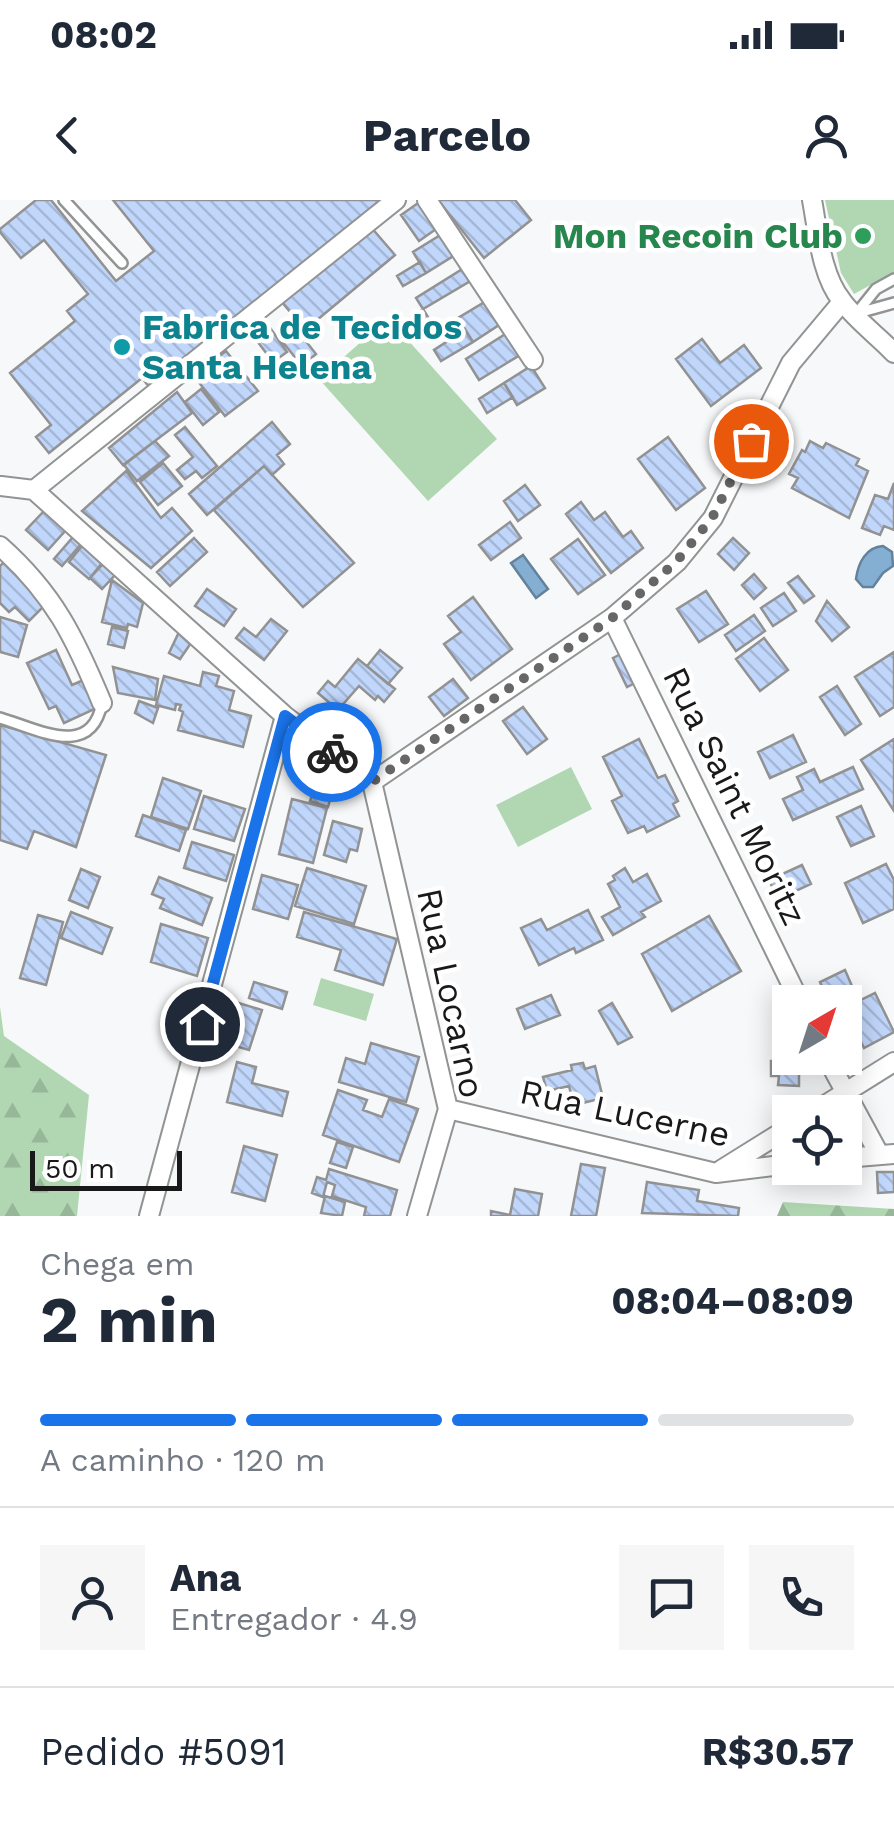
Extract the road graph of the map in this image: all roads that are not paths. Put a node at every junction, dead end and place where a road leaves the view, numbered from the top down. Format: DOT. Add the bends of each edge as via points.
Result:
graph roads {
  1 [pos="64,200"];
  2 [pos="396,200"];
  3 [pos="427,200"];
  4 [pos="812,200"];
  5 [pos="122,263"];
  6 [pos="894,279"];
  7 [pos="894,303"];
  8 [pos="849,308"];
  9 [pos="894,353"];
  10 [pos="533,360"];
  11 [pos="1,489"];
  12 [pos="33,490"];
  13 [pos="0,546"];
  14 [pos="612,618"];
  15 [pos="102,703"];
  16 [pos="285,716"];
  17 [pos="0,718"];
  18 [pos="372,782"];
  19 [pos="792,985"];
  20 [pos="894,1062"];
  21 [pos="836,1075"];
  22 [pos="845,1094"];
  23 [pos="448,1109"];
  24 [pos="772,1139"];
  25 [pos="887,1154"];
  26 [pos="862,1156"];
  27 [pos="772,1166"];
  28 [pos="716,1172"];
  29 [pos="149,1216"];
  30 [pos="417,1216"];
  1 -- 5 [label="lane"];
  2 -- 12 [label="street"];
  3 -- 10 [label="street"];
  4 -- 8 [label="street" via="821,250"];
  6 -- 8 [label="lane"];
  7 -- 8 [label="lane"];
  8 -- 9 [label="street"];
  8 -- 14 [label="street" via="791,363 704,530"];
  11 -- 12 [label="street"];
  12 -- 16 [label="street"];
  13 -- 15 [label="street" via="52,600"];
  14 -- 18 [label="street"];
  14 -- 19 [label="street, Rua Saint Moritz"];
  15 -- 17 [label="lane" via="90,731 72,738"];
  16 -- 18 [label="street"];
  16 -- 29 [label="street"];
  18 -- 23 [label="street, Rua Locarno"];
  20 -- 22 [label="street"];
  21 -- 22 [label="street"];
  22 -- 25 [label="street"];
  23 -- 28 [label="street, Rua Lucerne"];
  23 -- 30 [label="street, Rua Locarno"];
  24 -- 28 [label="street"];
  25 -- 26 [label="street"];
  27 -- 28 [label="street, Rua Lucerne"];
}
